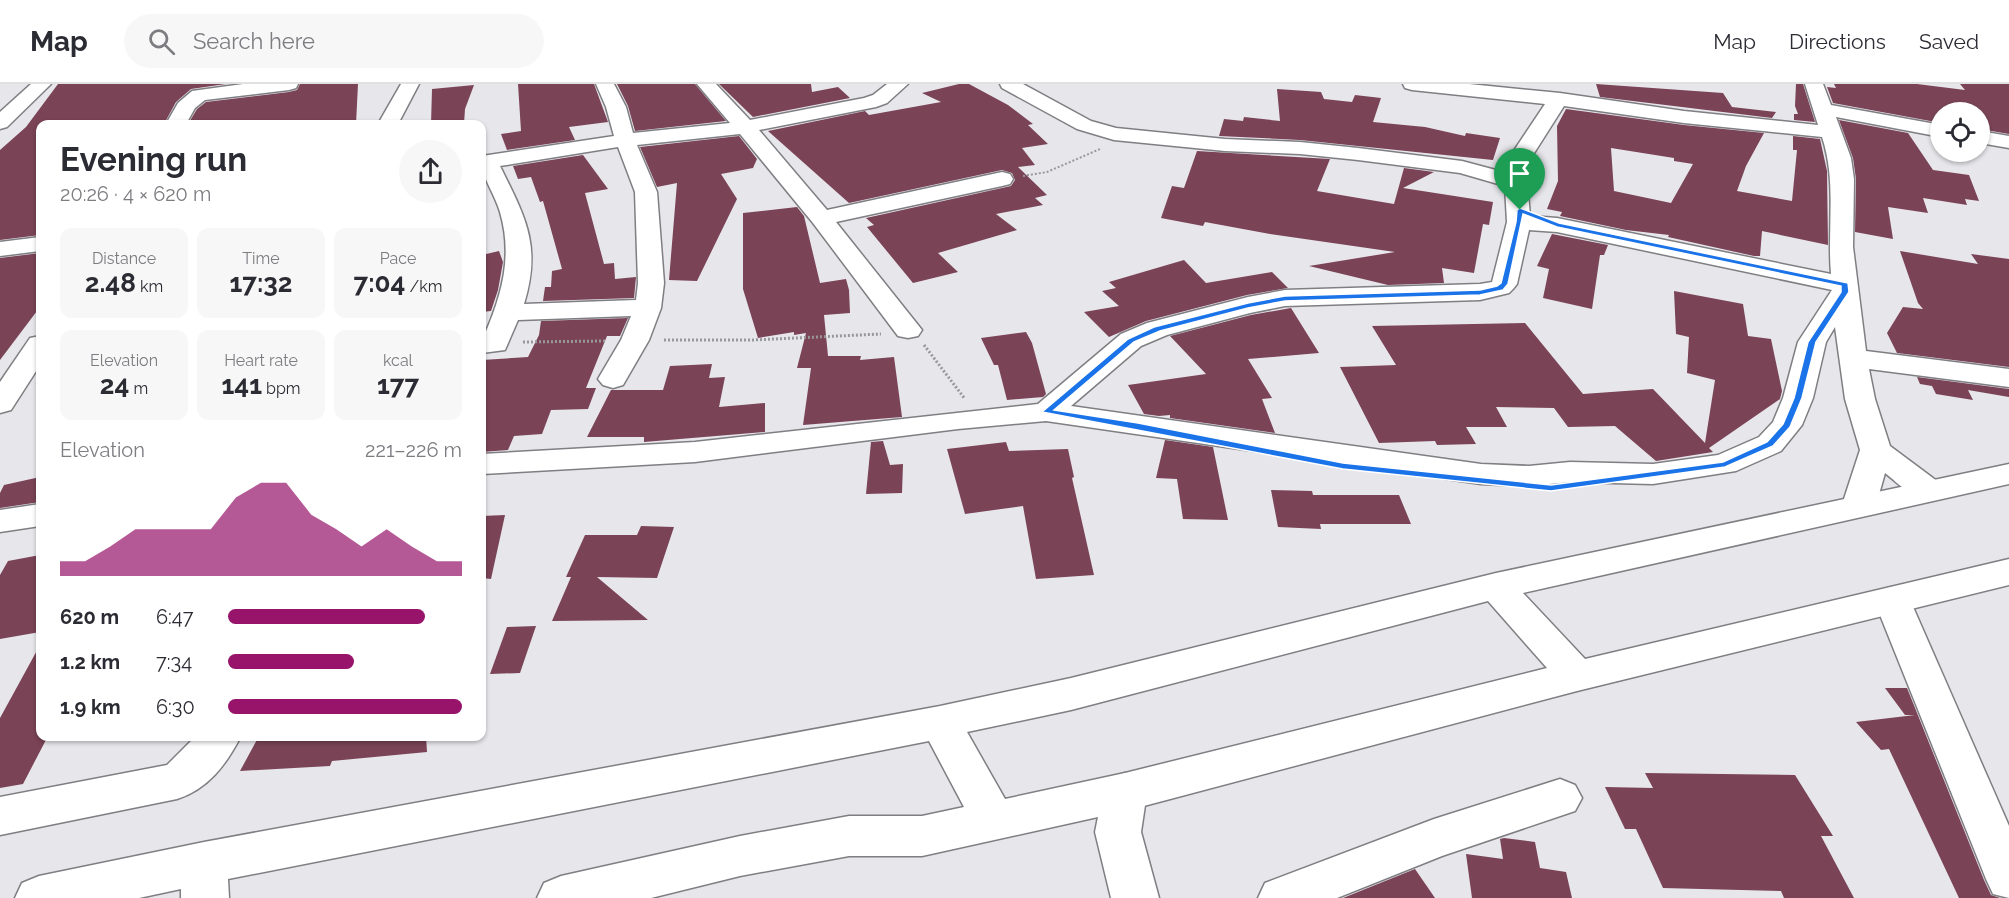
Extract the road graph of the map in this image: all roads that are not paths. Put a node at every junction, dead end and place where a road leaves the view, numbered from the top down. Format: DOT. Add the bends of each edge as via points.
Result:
graph roads {
  1 [pos="42,84"];
  2 [pos="289,84"];
  3 [pos="410,84"];
  4 [pos="605,84"];
  5 [pos="706,84"];
  6 [pos="899,84"];
  7 [pos="1009,84"];
  8 [pos="1412,84"];
  9 [pos="1815,84"];
  10 [pos="1560,99"];
  11 [pos="179,120"];
  12 [pos="390,120"];
  13 [pos="1828,120"];
  14 [pos="0,123"];
  15 [pos="745,127"];
  16 [pos="1930,129"];
  17 [pos="1990,139"];
  18 [pos="625,140"];
  19 [pos="2009,142"];
  20 [pos="486,162"];
  21 [pos="486,166"];
  22 [pos="1002,179"];
  23 [pos="1516,182"];
  24 [pos="1520,216"];
  25 [pos="821,218"];
  26 [pos="36,244"];
  27 [pos="0,249"];
  28 [pos="1845,288"];
  29 [pos="648,308"];
  30 [pos="513,312"];
  31 [pos="908,330"];
  32 [pos="488,344"];
  33 [pos="36,350"];
  34 [pos="1853,358"];
  35 [pos="2009,378"];
  36 [pos="613,379"];
  37 [pos="0,404"];
  38 [pos="1046,412"];
  39 [pos="1876,450"];
  40 [pos="1714,452"];
  41 [pos="486,464"];
  42 [pos="1675,471"];
  43 [pos="2009,474"];
  44 [pos="1929,492"];
  45 [pos="1859,504"];
  46 [pos="36,516"];
  47 [pos="0,521"];
  48 [pos="2009,572"];
  49 [pos="1496,586"];
  50 [pos="1892,600"];
  51 [pos="1577,676"];
  52 [pos="940,722"];
  53 [pos="216,741"];
  54 [pos="1125,792"];
  55 [pos="1560,798"];
  56 [pos="0,816"];
  57 [pos="994,820"];
  58 [pos="2009,879"];
  59 [pos="204,880"];
  60 [pos="39,898"];
  61 [pos="561,898"];
  62 [pos="1135,898"];
  63 [pos="1282,898"];
  1 -- 14 [label="main road"];
  2 -- 11 [label="main road" via="199,95 184,107"];
  3 -- 12 [label="main road"];
  4 -- 18 [label="main road"];
  5 -- 15 [label="main road"];
  6 -- 15 [label="main road" via="869,103"];
  7 -- 23 [label="main road" via="1084,125 1114,135 1346,153 1462,167"];
  8 -- 10 [label="main road"];
  9 -- 13 [label="main road"];
  10 -- 13 [label="main road" via="1684,117"];
  10 -- 23 [label="main road" via="1520,158"];
  13 -- 16 [label="main road"];
  13 -- 28 [label="main road" via="1843,179 1841,247"];
  15 -- 18 [label="main road"];
  15 -- 25 [label="main road"];
  17 -- 19 [label="main road"];
  18 -- 20 [label="main road"];
  18 -- 29 [label="main road" via="646,192 651,283"];
  21 -- 32 [label="main road" via="511,211 521,249 518,282"];
  22 -- 25 [label="main road"];
  23 -- 24 [label="main road"];
  24 -- 28 [label="main road"];
  24 -- 38 [label="main road" via="1500,288 1480,292 1285,298 1157,329 1131,340"];
  25 -- 31 [label="main road"];
  26 -- 27 [label="main road"];
  28 -- 34 [label="main road"];
  28 -- 42 [label="main road" via="1812,342 1787,425 1770,444 1725,464"];
  29 -- 30 [label="main road"];
  29 -- 36 [label="main road"];
  33 -- 37 [label="main road"];
  34 -- 35 [label="main road"];
  34 -- 39 [label="main road" via="1860,399"];
  38 -- 41 [label="main road" via="694,452"];
  38 -- 42 [label="main road" via="1481,474"];
  39 -- 44 [label="main road"];
  39 -- 45 [label="main road"];
  40 -- 42 [label="main road"];
  43 -- 44 [label="main road"];
  44 -- 45 [label="main road"];
  45 -- 49 [label="main road"];
  46 -- 47 [label="main road"];
  48 -- 50 [label="main road"];
  49 -- 51 [label="main road"];
  49 -- 52 [label="main road" via="1071,694"];
  50 -- 51 [label="main road"];
  50 -- 58 [label="main road"];
  51 -- 54 [label="main road"];
  52 -- 57 [label="main road"];
  52 -- 59 [label="main road"];
  53 -- 56 [label="main road" via="193,770 177,780"];
  54 -- 57 [label="main road"];
  54 -- 62 [label="main road" via="1118,832"];
  55 -- 63 [label="main road" via="1434,838"];
  57 -- 61 [label="main road" via="922,836 849,836 740,856"];
  59 -- 60 [label="main road"];
}
